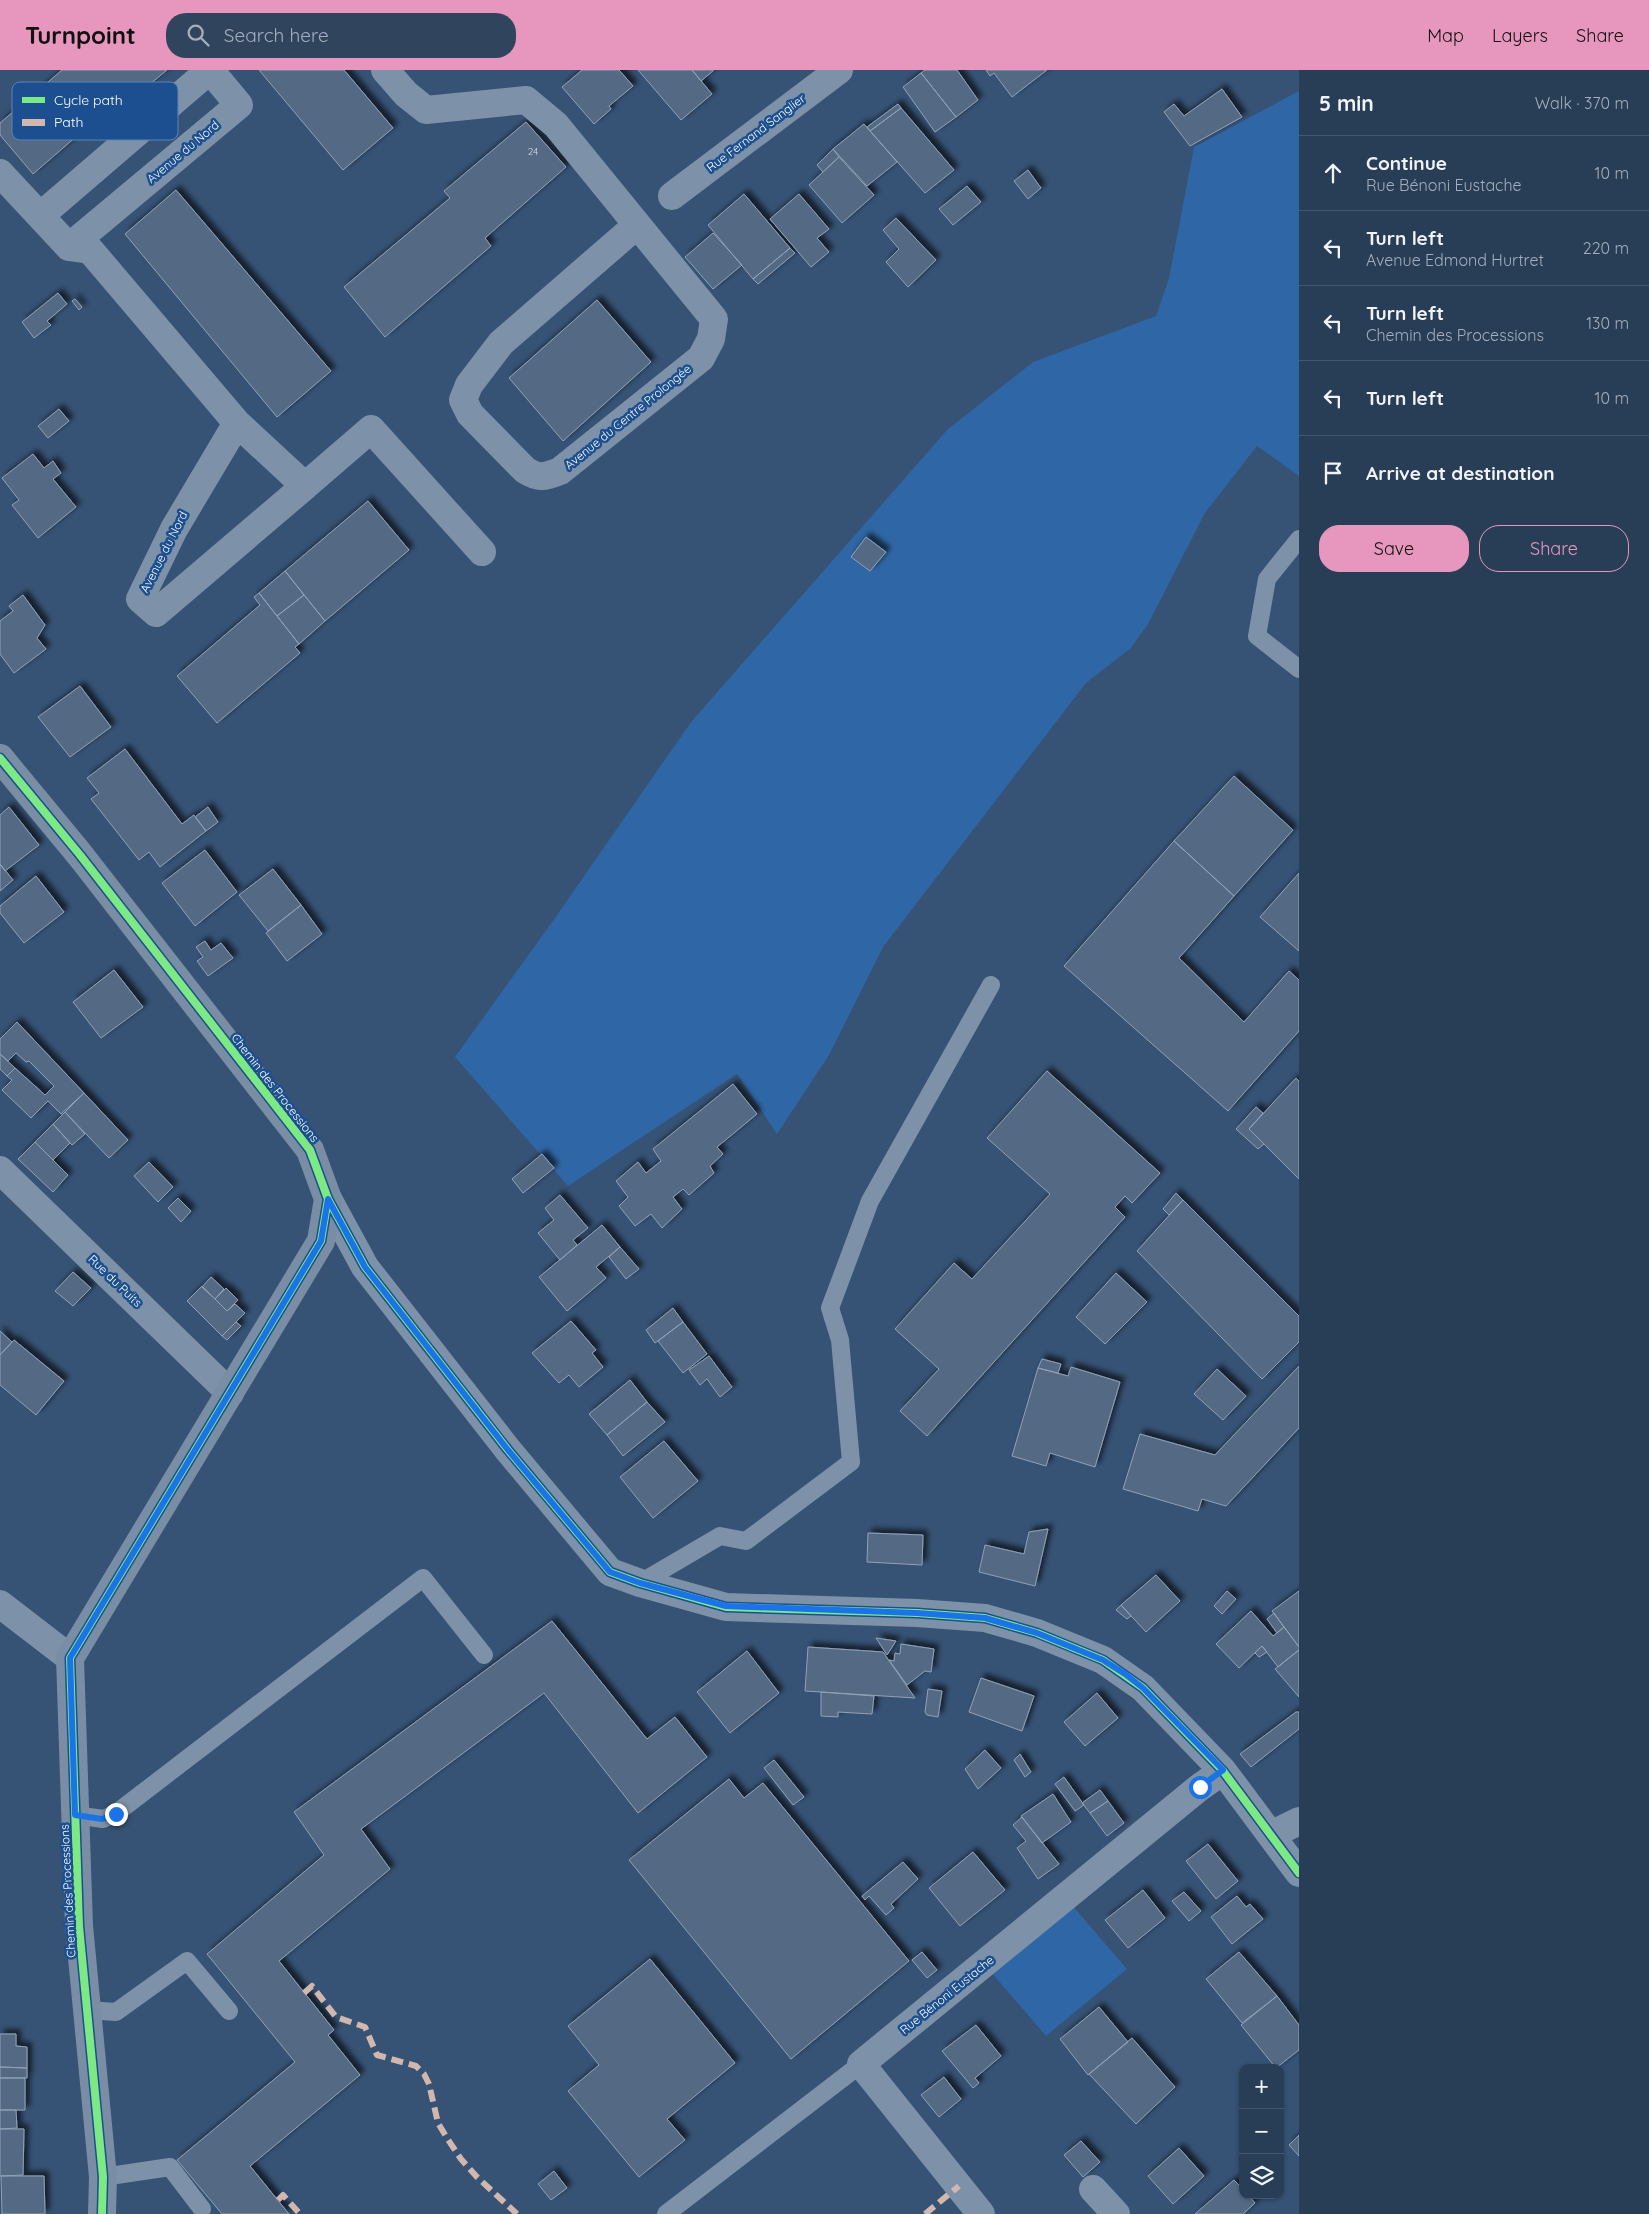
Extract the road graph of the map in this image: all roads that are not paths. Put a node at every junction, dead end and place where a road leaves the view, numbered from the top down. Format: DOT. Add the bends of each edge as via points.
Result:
graph roads {
  1 [pos="385,70"];
  2 [pos="839,70"];
  3 [pos="178,97"];
  4 [pos="128,140"];
  5 [pos="0,173"];
  6 [pos="672,196"];
  7 [pos="40,216"];
  8 [pos="637,225"];
  9 [pos="69,247"];
  10 [pos="237,423"];
  11 [pos="305,486"];
  12 [pos="1299,539"];
  13 [pos="482,552"];
  14 [pos="1299,669"];
  15 [pos="0,758"];
  16 [pos="991,985"];
  17 [pos="0,1170"];
  18 [pos="328,1199"];
  19 [pos="230,1393"];
  20 [pos="640,1583"];
  21 [pos="0,1604"];
  22 [pos="484,1654"];
  23 [pos="70,1658"];
  24 [pos="1223,1770"];
  25 [pos="75,1815"];
  26 [pos="1299,1821"];
  27 [pos="1271,1835"];
  28 [pos="1299,1874"];
  29 [pos="86,2010"];
  30 [pos="229,2011"];
  31 [pos="862,2064"];
  32 [pos="103,2177"];
  33 [pos="1093,2189"];
  34 [pos="202,2209"];
  35 [pos="102,2214"];
  36 [pos="666,2214"];
  37 [pos="981,2214"];
  38 [pos="1116,2214"];
  1 -- 8 [label="street, Avenue du Centre Prolongée" via="406,94 426,110 526,100 556,124"];
  2 -- 6 [label="street, Rue Fernand Sanglier"];
  3 -- 9 [label="street, Avenue du Nord" via="210,70 239,105"];
  4 -- 7 [label="street, Avenue du Nord"];
  5 -- 7 [label="street"];
  7 -- 9 [label="street"];
  8 -- 8 [label="street, Avenue du Centre Prolongée" via="501,343 469,385 463,400 470,414 524,470 536,477 544,478 560,471 701,358 711,339 714,319"];
  9 -- 10 [label="street" via="90,250"];
  10 -- 11 [label="street"];
  10 -- 11 [label="street, Avenue du Nord" via="174,529 140,599 156,613"];
  11 -- 13 [label="street, Avenue du Nord" via="371,429"];
  12 -- 14 [label="lane" via="1267,579 1257,636"];
  15 -- 18 [label="street, Chemin des Processions" via="86,862 310,1150"];
  16 -- 20 [label="lane" via="870,1201 830,1308 840,1340 851,1462 746,1541 720,1536"];
  17 -- 19 [label="street, Rue du Puits"];
  18 -- 19 [label="street, Chemin des Processions" via="321,1241"];
  18 -- 20 [label="street" via="365,1267 508,1450 610,1572"];
  19 -- 23 [label="street, Chemin des Processions"];
  20 -- 24 [label="street" via="726,1606 985,1618 1037,1633 1103,1660 1125,1674 1143,1688"];
  21 -- 23 [label="street"];
  22 -- 25 [label="lane" via="423,1578 116,1814 102,1819"];
  23 -- 25 [label="street, Chemin des Processions"];
  24 -- 27 [label="street"];
  24 -- 31 [label="street, Rue Bénoni Eustache"];
  25 -- 29 [label="street, Chemin des Processions"];
  26 -- 27 [label="street"];
  27 -- 28 [label="street"];
  29 -- 30 [label="lane" via="116,2012 187,1961"];
  29 -- 32 [label="street, Chemin des Processions"];
  31 -- 36 [label="lane, Rue Bénoni Eustache"];
  31 -- 37 [label="street"];
  32 -- 34 [label="lane" via="170,2168"];
  32 -- 35 [label="street, Chemin des Processions"];
  33 -- 38 [label="street"];
}
